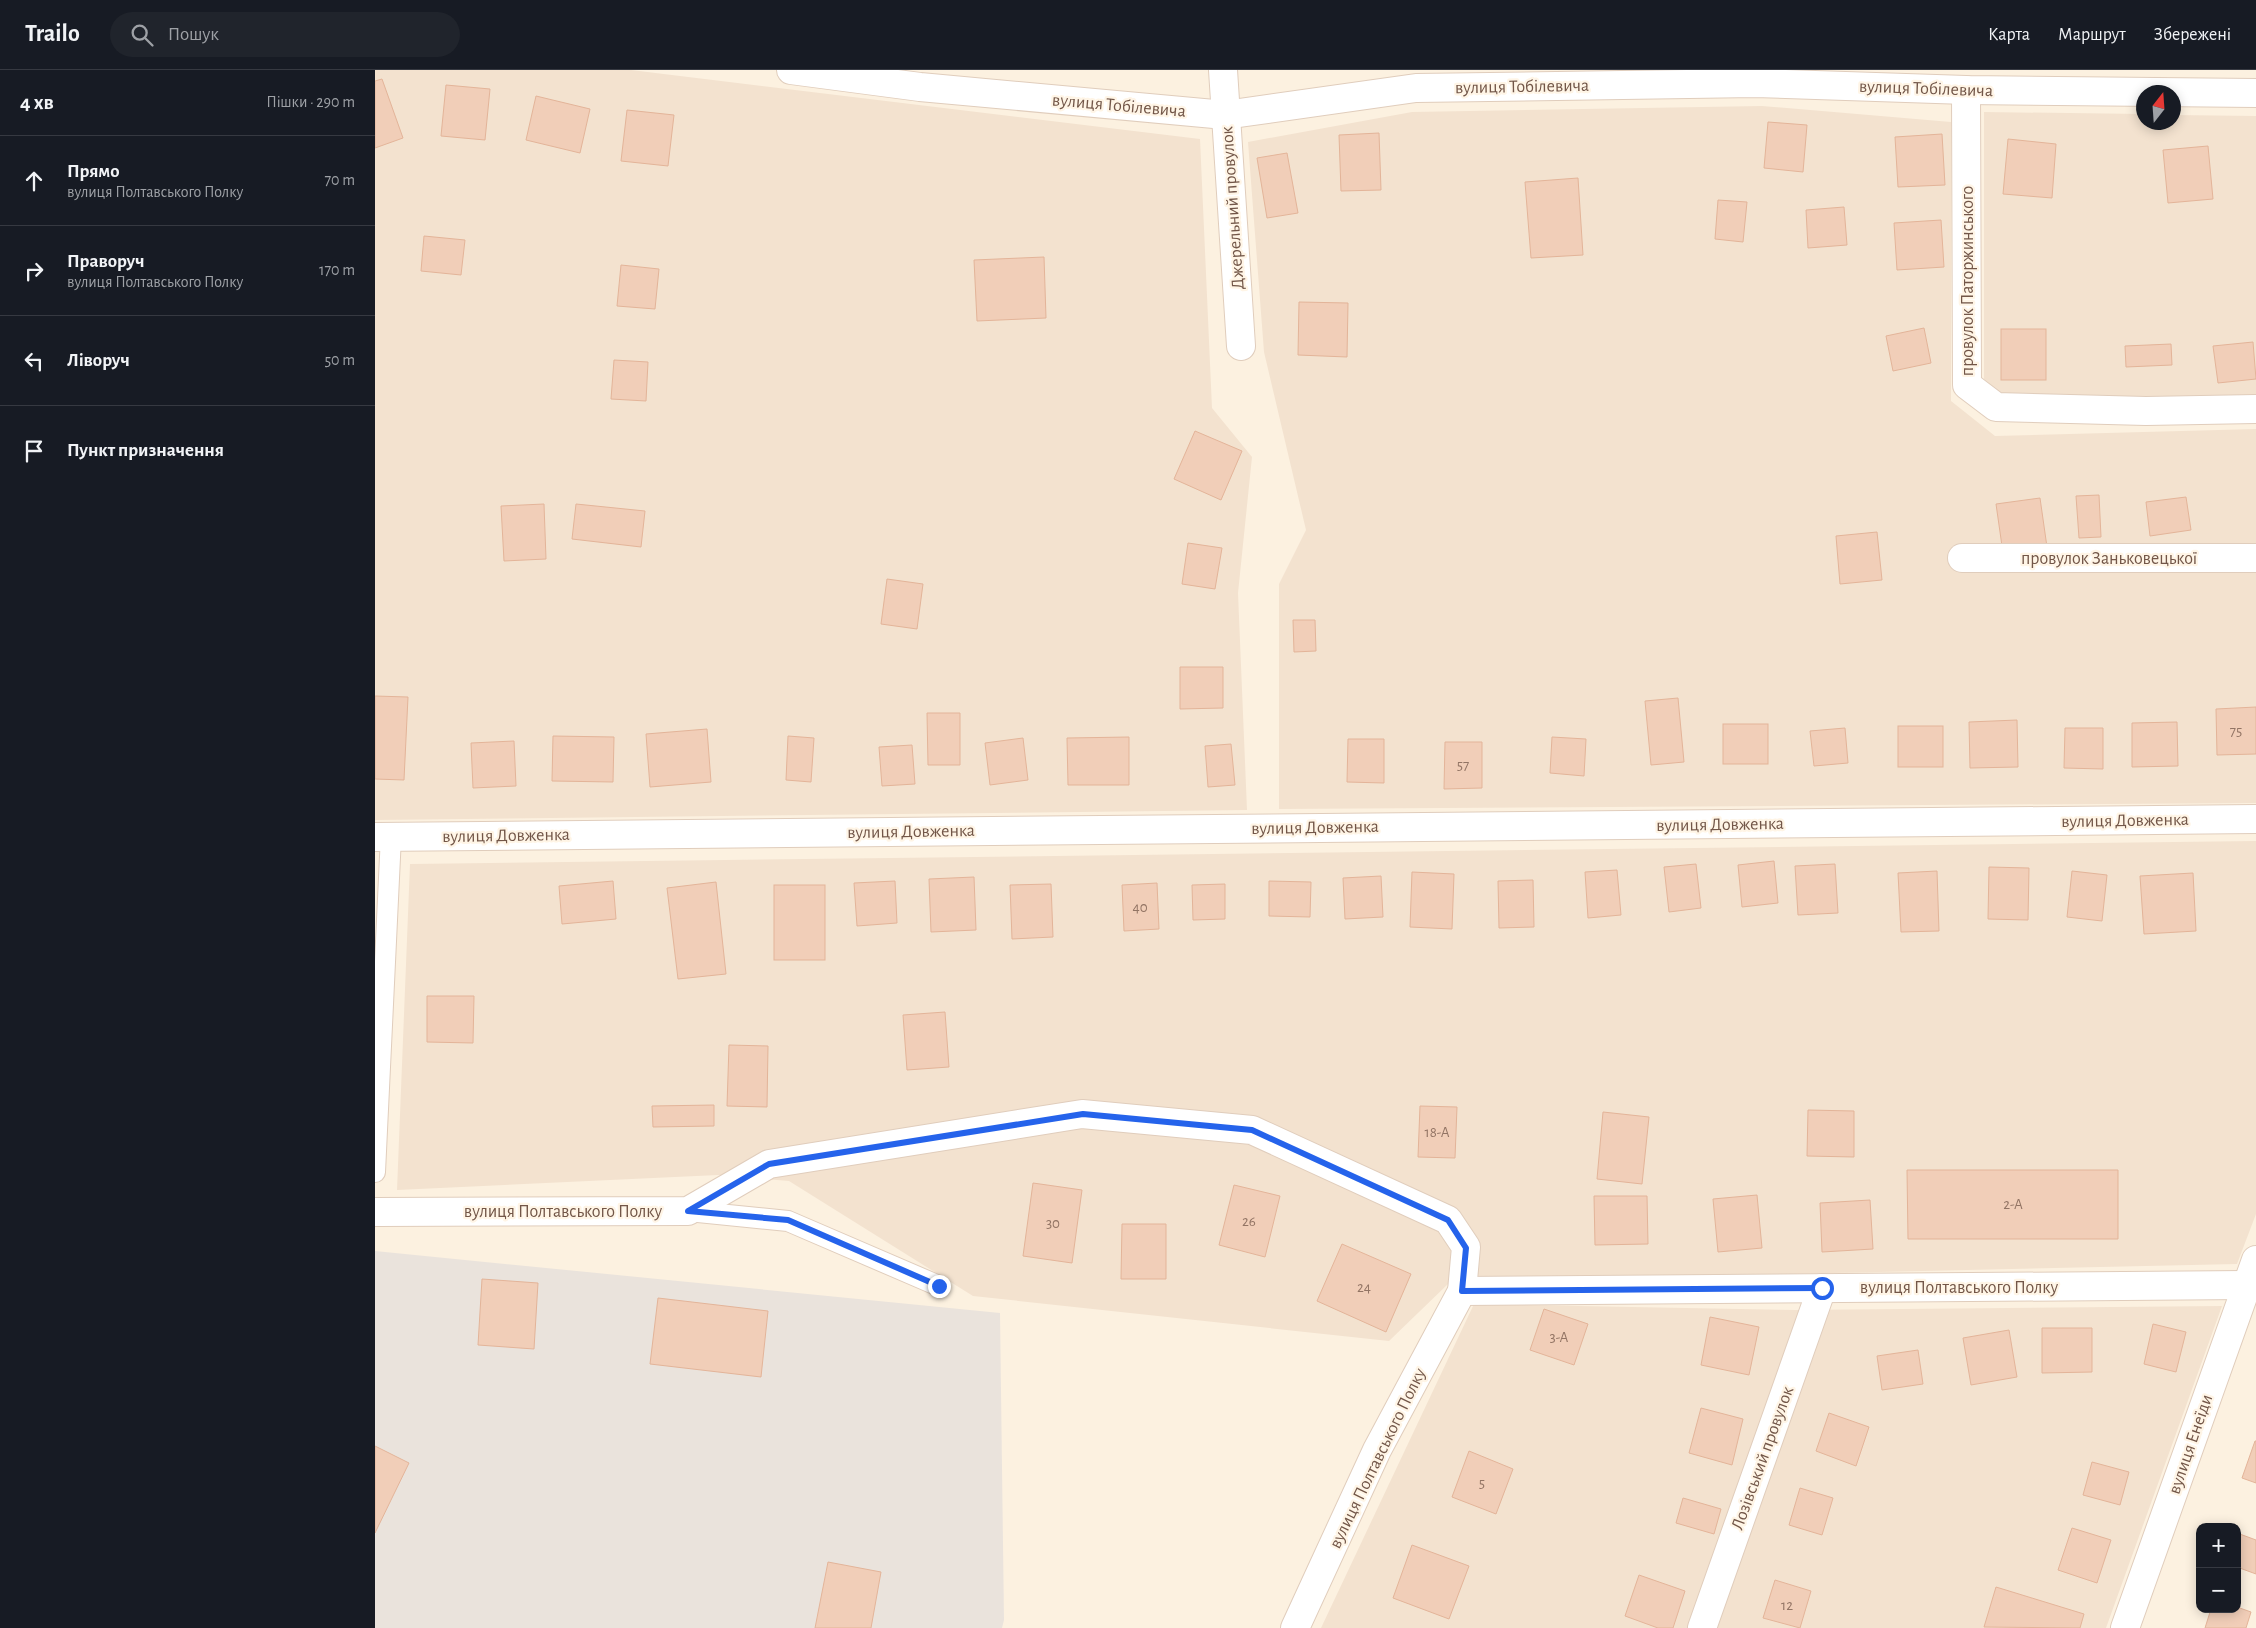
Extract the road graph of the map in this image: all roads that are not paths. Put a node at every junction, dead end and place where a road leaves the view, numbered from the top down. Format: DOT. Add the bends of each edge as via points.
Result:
graph roads {
  1 [pos="791,70"];
  2 [pos="1223,70"];
  3 [pos="1755,76"];
  4 [pos="1967,90"];
  5 [pos="2256,93"];
  6 [pos="1225,115"];
  7 [pos="1241,346"];
  8 [pos="2256,409"];
  9 [pos="1962,558"];
  10 [pos="2256,558"];
  11 [pos="2256,819"];
  12 [pos="383,836"];
  13 [pos="375,1172"];
  14 [pos="688,1211"];
  15 [pos="375,1212"];
  16 [pos="2256,1260"];
  17 [pos="2246,1285"];
  18 [pos="939,1286"];
  19 [pos="1822,1288"];
  20 [pos="1462,1291"];
  21 [pos="1295,1628"];
  22 [pos="1702,1628"];
  23 [pos="2125,1628"];
  1 -- 6 [label="street, вулиця Тобілевича" via="920,87"];
  2 -- 6 [label="street, Джерельний провулок"];
  3 -- 4 [label="street, вулиця Тобілевича"];
  3 -- 6 [label="street, вулиця Тобілевича" via="1416,88"];
  4 -- 5 [label="street, вулиця Тобілевича"];
  4 -- 8 [label="street, провулок Паторжинського" via="1967,385 1996,408"];
  6 -- 7 [label="street, Джерельний провулок"];
  9 -- 10 [label="street, провулок Заньковецької"];
  11 -- 12 [label="street, вулиця Довженка"];
  12 -- 13 [label="lane"];
  14 -- 15 [label="street, вулиця Полтавського Полку"];
  14 -- 18 [label="lane" via="788,1220"];
  14 -- 20 [label="street, вулиця Полтавського Полку" via="769,1164 1083,1114 1216,1126 1252,1130 1448,1220 1466,1248"];
  16 -- 17 [label="street, вулиця Енеїди"];
  17 -- 19 [label="street, вулиця Полтавського Полку"];
  17 -- 23 [label="street, вулиця Енеїди"];
  19 -- 20 [label="street, вулиця Полтавського Полку"];
  19 -- 22 [label="street, Лозівський провулок"];
  20 -- 21 [label="street, вулиця Полтавського Полку" via="1377,1450"];
}
